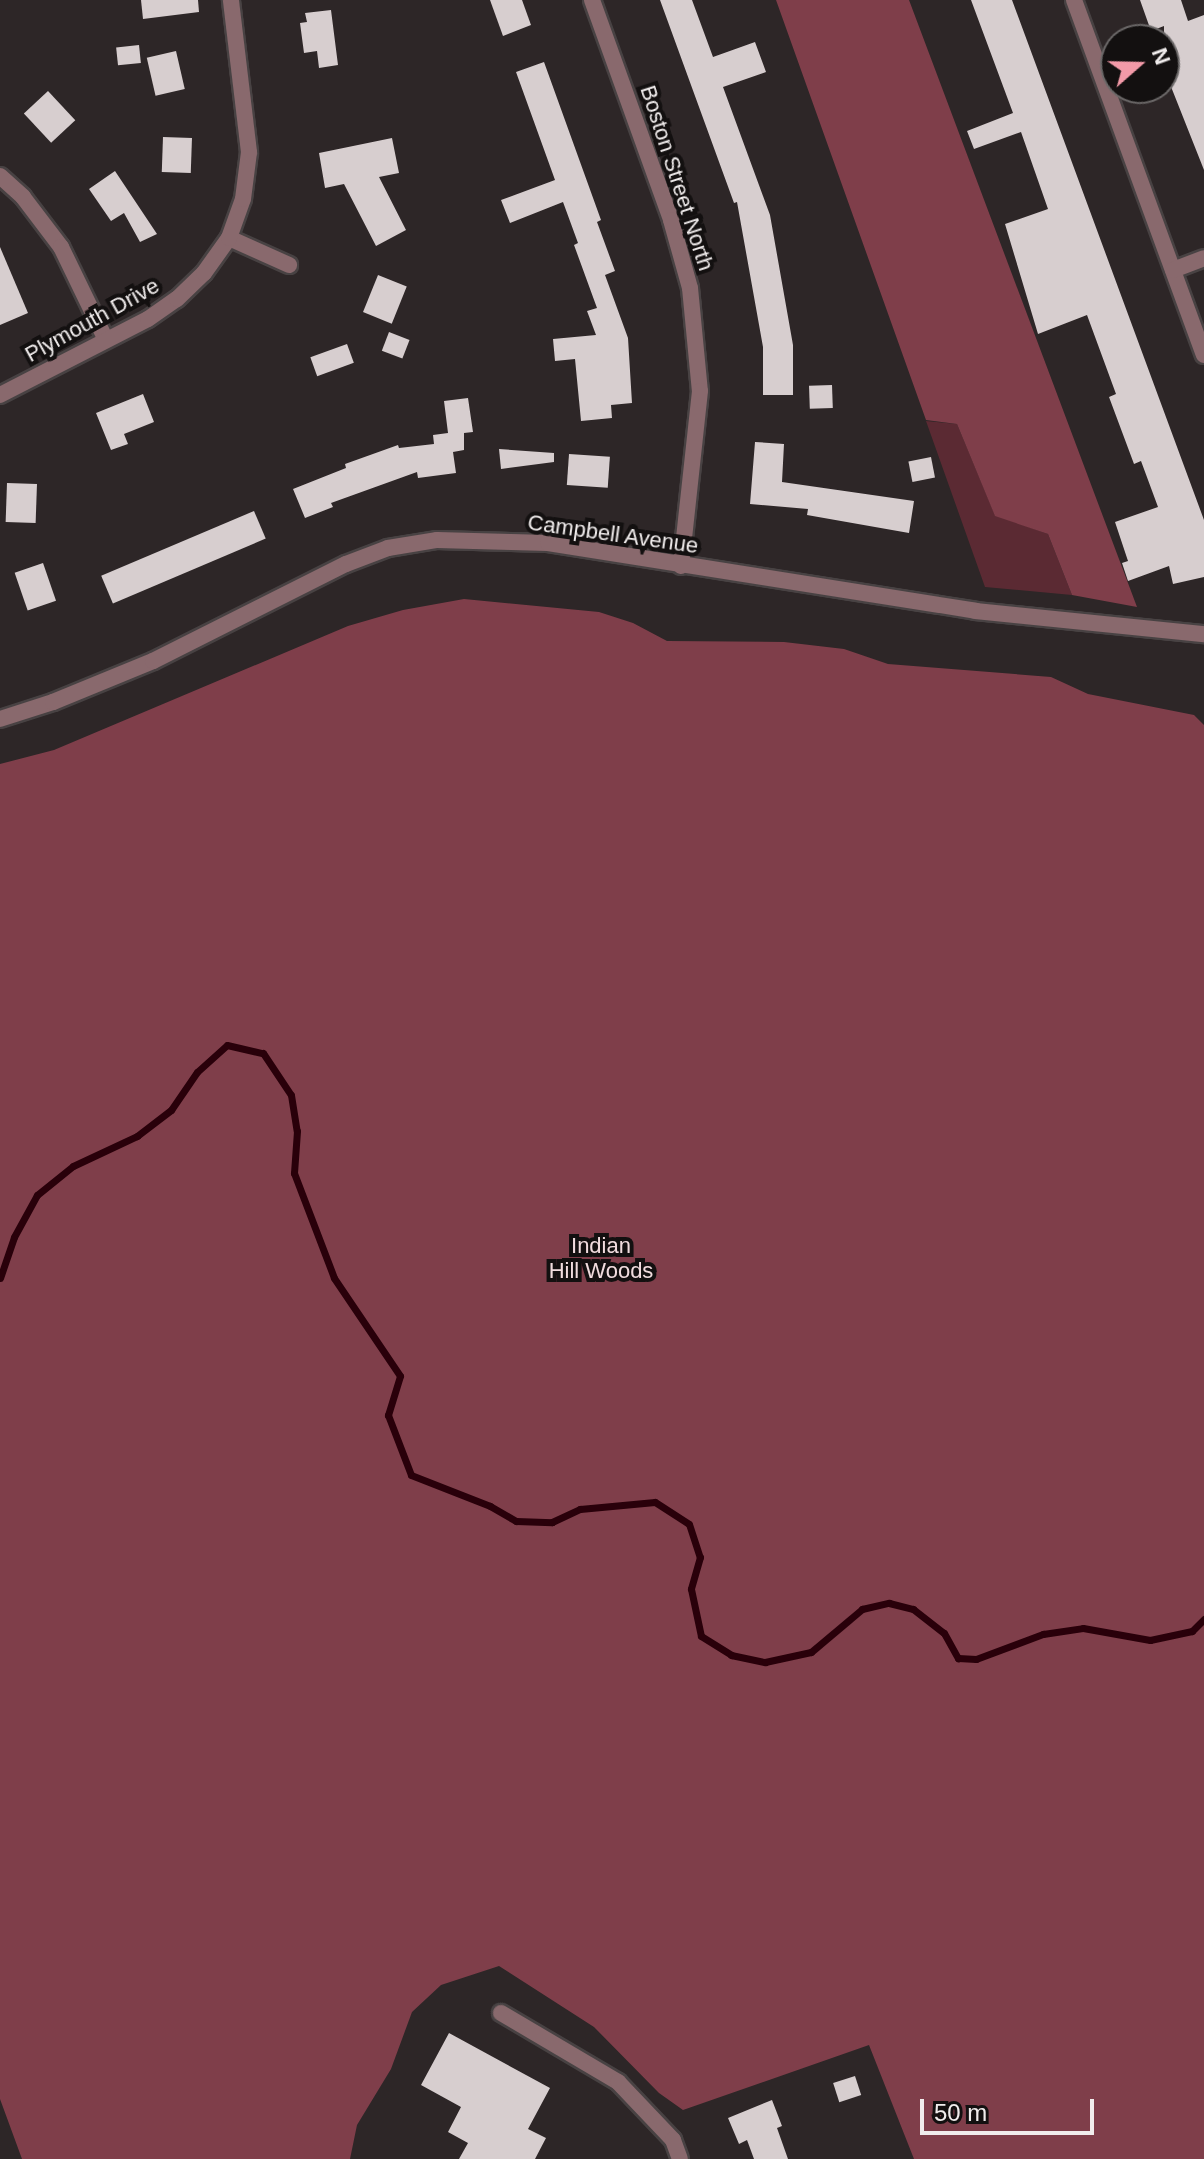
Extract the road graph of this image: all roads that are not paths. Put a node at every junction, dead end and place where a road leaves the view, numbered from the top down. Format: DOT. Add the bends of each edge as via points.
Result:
graph roads {
  1 [pos="231,0"];
  2 [pos="592,0"];
  3 [pos="1074,0"];
  4 [pos="0,176"];
  5 [pos="229,238"];
  6 [pos="1204,258"];
  7 [pos="289,265"];
  8 [pos="1173,270"];
  9 [pos="106,340"];
  10 [pos="1204,355"];
  11 [pos="0,395"];
  12 [pos="681,566"];
  13 [pos="1204,634"];
  14 [pos="0,719"];
  15 [pos="501,2013"];
  16 [pos="680,2159"];
  1 -- 5 [label="street, Plymouth Drive" via="249,152 243,199"];
  2 -- 12 [label="street, Boston Street North" via="690,288 700,391"];
  3 -- 8 [label="street"];
  4 -- 9 [label="street" via="61,247"];
  5 -- 7 [label="street"];
  5 -- 9 [label="street, Plymouth Drive" via="177,299"];
  6 -- 8 [label="street"];
  8 -- 10 [label="street"];
  9 -- 11 [label="street, Plymouth Drive"];
  12 -- 13 [label="street, Campbell Avenue" via="976,611"];
  12 -- 14 [label="street, Campbell Avenue" via="548,543 437,540 388,548 153,661"];
  15 -- 16 [label="street" via="618,2082 673,2140"];
}
